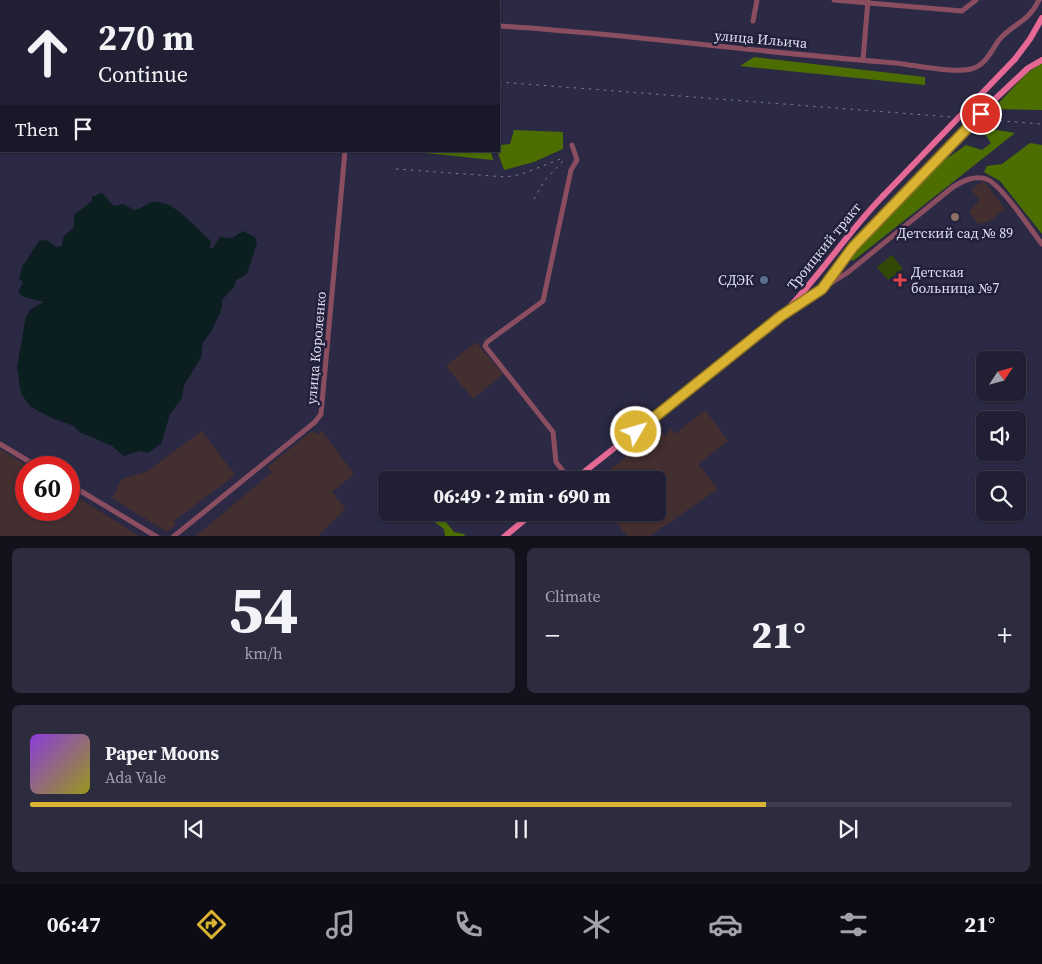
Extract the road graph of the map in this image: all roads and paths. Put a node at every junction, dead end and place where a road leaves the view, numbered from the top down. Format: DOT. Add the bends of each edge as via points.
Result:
graph roads {
  1 [pos="757,0"];
  2 [pos="834,0"];
  3 [pos="976,0"];
  4 [pos="1039,0"];
  5 [pos="868,2"];
  6 [pos="1042,18"];
  7 [pos="753,21"];
  8 [pos="500,26"];
  9 [pos="863,60"];
  10 [pos="1042,60"];
  11 [pos="572,145"];
  12 [pos="345,152"];
  13 [pos="1042,244"];
  14 [pos="840,265"];
  15 [pos="847,273"];
  16 [pos="822,289"];
  17 [pos="781,316"];
  18 [pos="0,444"];
  19 [pos="20,456"];
  20 [pos="563,471"];
  21 [pos="585,471"];
  22 [pos="80,490"];
  23 [pos="523,521"];
  24 [pos="157,536"];
  25 [pos="173,536"];
  26 [pos="504,536"];
  1 -- 7 [label="street"];
  2 -- 5 [label="street"];
  3 -- 5 [label="street" via="962,11"];
  4 -- 9 [label="street, улица Ильича" via="1023,22 1005,34 976,67 966,70"];
  5 -- 9 [label="street"];
  6 -- 17 [label="main road, Троицкий тракт, bridge" via="1016,59 856,224 806,290"];
  8 -- 9 [label="street, улица Ильича"];
  10 -- 14 [label="main road, bridge" via="1028,68 994,101 853,247"];
  11 -- 20 [label="street" via="577,160 571,170 543,301 485,346 552,432 556,462"];
  12 -- 25 [label="street, улица Короленко" via="321,414"];
  13 -- 15 [label="street" via="997,186 984,178 970,178 953,187"];
  14 -- 15 [label="street" via="840,270"];
  14 -- 16 [label="main road"];
  15 -- 16 [label="street"];
  16 -- 17 [label="main road"];
  17 -- 21 [label="main road, Троицкий тракт"];
  18 -- 19 [label="street"];
  22 -- 24 [label="street"];
  23 -- 26 [label="main road"];
}
